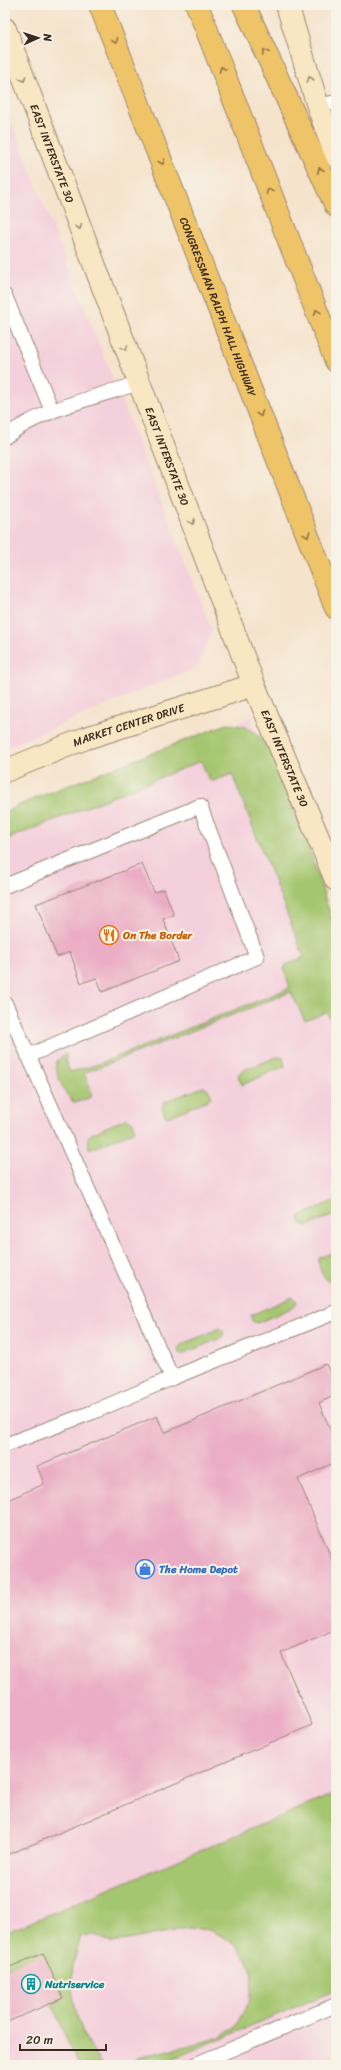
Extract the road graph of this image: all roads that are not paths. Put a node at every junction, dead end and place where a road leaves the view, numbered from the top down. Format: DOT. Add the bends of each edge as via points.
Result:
graph roads {
  1 [pos="100,5"];
  2 [pos="197,5"];
  3 [pos="244,5"];
  4 [pos="287,5"];
  5 [pos="5,29"];
  6 [pos="327,104"];
  7 [pos="336,156"];
  8 [pos="336,206"];
  9 [pos="5,296"];
  10 [pos="336,361"];
  11 [pos="139,383"];
  12 [pos="52,411"];
  13 [pos="5,437"];
  14 [pos="336,608"];
  15 [pos="254,685"];
  16 [pos="5,771"];
  17 [pos="336,880"];
  18 [pos="5,886"];
  19 [pos="5,1003"];
  20 [pos="28,1056"];
  21 [pos="336,1312"];
  22 [pos="172,1378"];
  23 [pos="5,1445"];
  24 [pos="336,2005"];
  25 [pos="194,2065"];
  1 -- 14 [label="highway, CONGRESSMAN RALPH HALL HIGHWAY, one-way"];
  10 -- 2 [label="highway, one-way"];
  8 -- 3 [label="highway, one-way"];
  6 -- 4 [label="main road, one-way"];
  5 -- 11 [label="main road, EAST INTERSTATE 30, one-way"];
  6 -- 7 [label="main road"];
  9 -- 12 [label="lane"];
  11 -- 12 [label="lane"];
  11 -- 15 [label="main road, EAST INTERSTATE 30, one-way"];
  12 -- 13 [label="lane"];
  15 -- 16 [label="main road, MARKET CENTER DRIVE" via="86,738"];
  15 -- 17 [label="main road, EAST INTERSTATE 30"];
  18 -- 20 [label="lane" via="200,806 257,957"];
  19 -- 20 [label="lane"];
  20 -- 22 [label="lane"];
  21 -- 22 [label="lane"];
  22 -- 23 [label="lane" via="93,1412"];
  24 -- 25 [label="lane"];
}
